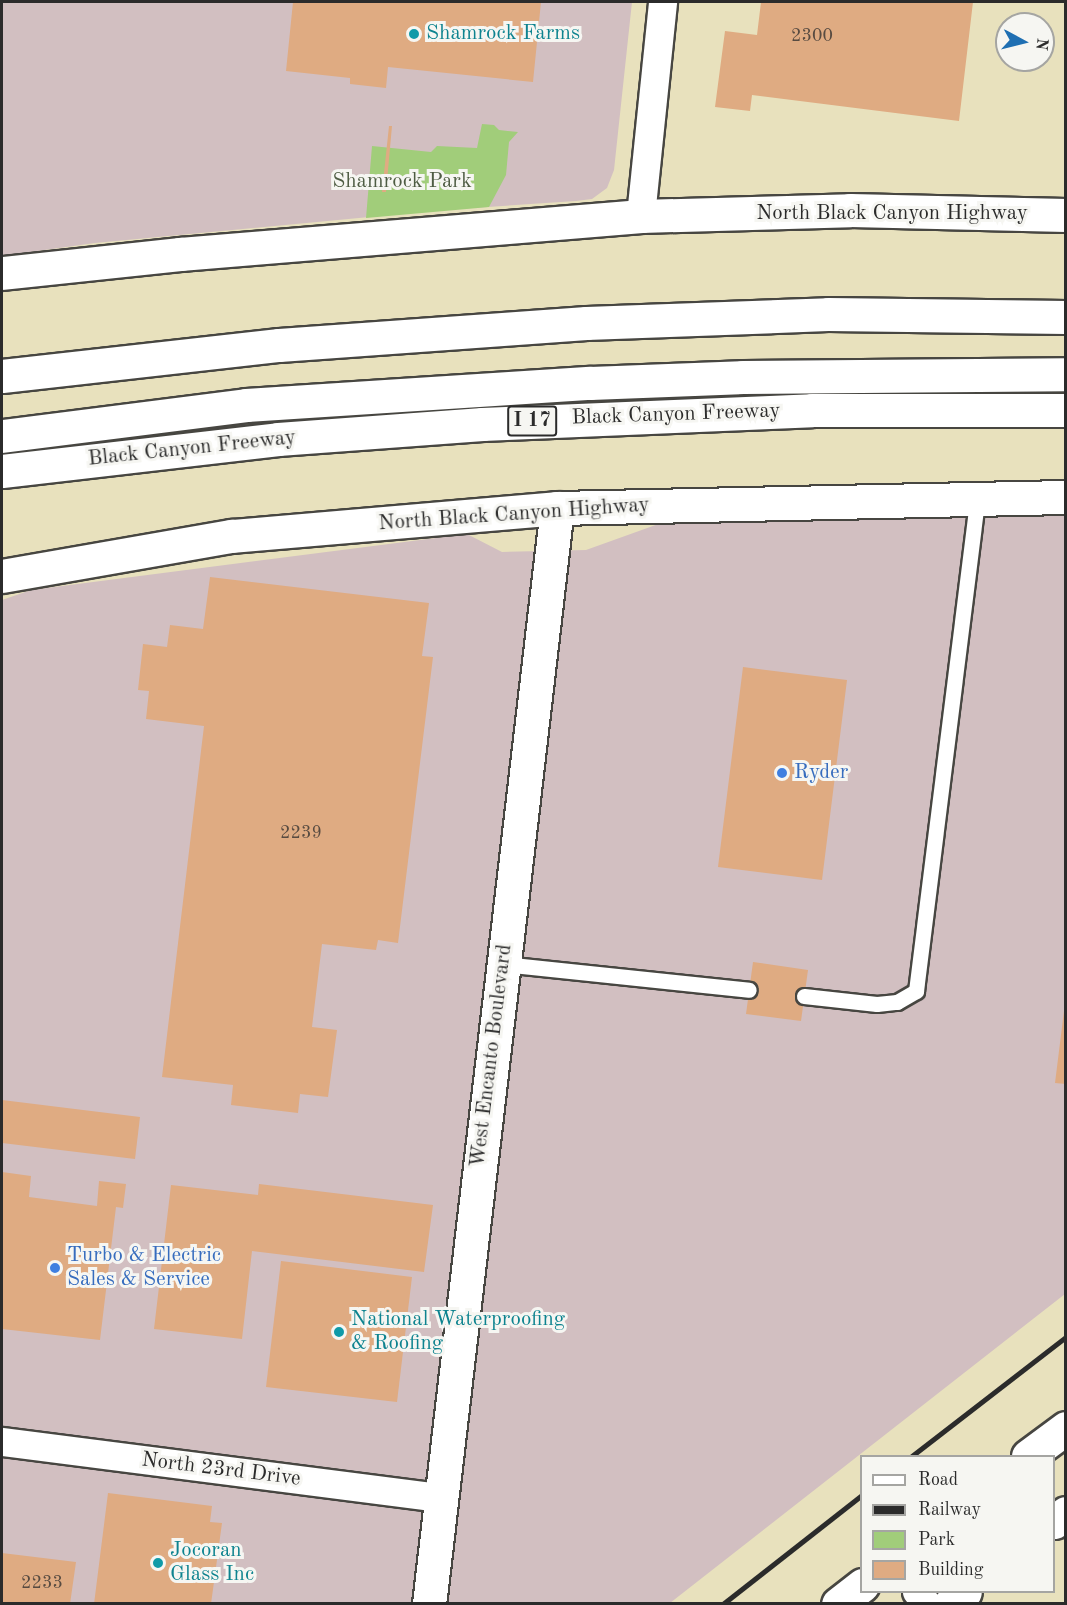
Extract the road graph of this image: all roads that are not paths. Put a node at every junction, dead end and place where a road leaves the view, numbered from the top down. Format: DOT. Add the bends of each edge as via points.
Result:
graph roads {
  1 [pos="663,2"];
  2 [pos="1065,215"];
  3 [pos="641,216"];
  4 [pos="2,273"];
  5 [pos="1063,317"];
  6 [pos="1065,374"];
  7 [pos="2,376"];
  8 [pos="1065,410"];
  9 [pos="2,436"];
  10 [pos="2,471"];
  11 [pos="1065,497"];
  12 [pos="977,498"];
  13 [pos="557,508"];
  14 [pos="2,576"];
  15 [pos="503,964"];
  16 [pos="749,990"];
  17 [pos="804,996"];
  18 [pos="1065,1428"];
  19 [pos="2,1442"];
  20 [pos="1029,1455"];
  21 [pos="440,1498"];
  22 [pos="860,1586"];
  23 [pos="964,1593"];
  24 [pos="429,1604"];
  25 [pos="838,1604"];
  26 [pos="950,1604"];
  1 -- 3 [label="street"];
  2 -- 3 [label="main road, North Black Canyon Highway" via="850,210"];
  3 -- 4 [label="main road, North Black Canyon Highway" via="188,253"];
  5 -- 7 [label="main road" via="828,314 586,323 279,345"];
  6 -- 9 [label="main road" via="743,377 590,383 246,405"];
  8 -- 10 [label="main road, Black Canyon Freeway / I 17" via="812,410 482,424 278,439"];
  11 -- 12 [label="main road, North Black Canyon Highway"];
  12 -- 13 [label="main road, North Black Canyon Highway"];
  12 -- 17 [label="lane" via="916,991 897,1002 878,1004"];
  13 -- 14 [label="main road, North Black Canyon Highway" via="232,536"];
  13 -- 15 [label="main road, West Encanto Boulevard"];
  15 -- 16 [label="lane"];
  15 -- 21 [label="main road, West Encanto Boulevard"];
  18 -- 20 [label="main road"];
  19 -- 21 [label="street, North 23rd Drive"];
  21 -- 24 [label="main road, West Encanto Boulevard"];
  22 -- 25 [label="main road"];
  23 -- 26 [label="main road"];
}
